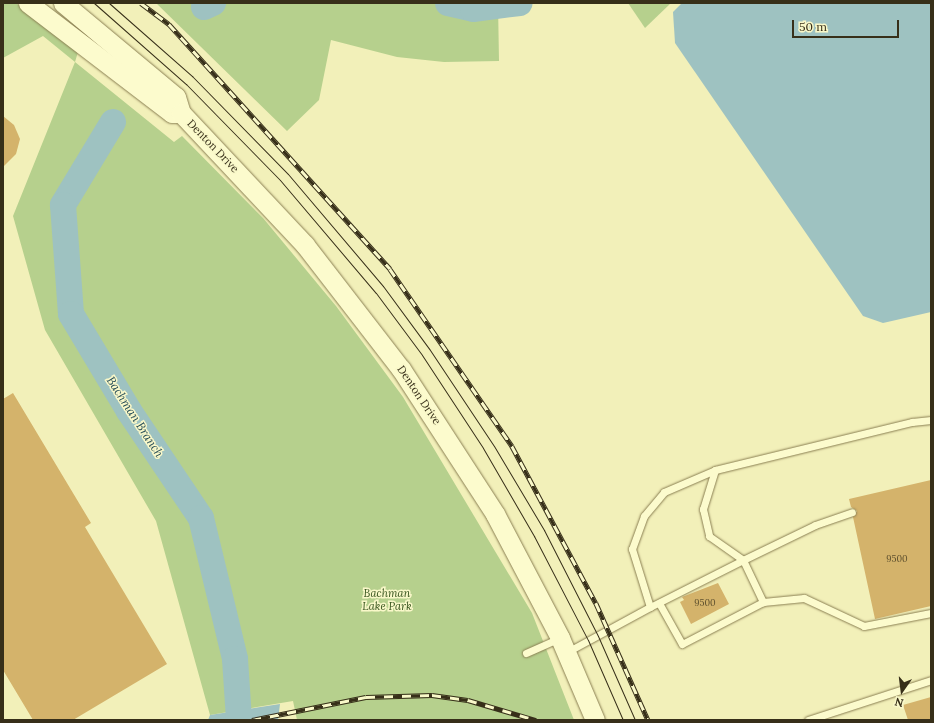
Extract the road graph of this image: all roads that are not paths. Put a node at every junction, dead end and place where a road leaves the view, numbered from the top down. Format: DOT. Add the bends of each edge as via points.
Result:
graph roads {
  1 [pos="28,3"];
  2 [pos="63,3"];
  3 [pos="181,113"];
  4 [pos="931,420"];
  5 [pos="715,470"];
  6 [pos="852,512"];
  7 [pos="743,560"];
  8 [pos="763,602"];
  9 [pos="659,603"];
  10 [pos="650,607"];
  11 [pos="931,613"];
  12 [pos="563,645"];
  13 [pos="526,653"];
  14 [pos="931,680"];
  15 [pos="594,720"];
  16 [pos="808,720"];
  1 -- 3 [label="main road, Denton Drive" via="172,113"];
  2 -- 3 [label="main road, Denton Drive" via="176,97"];
  3 -- 12 [label="main road, Denton Drive" via="335,281 425,402 495,514"];
  4 -- 5 [label="lane" via="912,422"];
  5 -- 7 [label="lane" via="703,509 709,536"];
  5 -- 10 [label="lane" via="664,492 644,516 632,549"];
  6 -- 7 [label="lane" via="815,525"];
  7 -- 8 [label="lane"];
  7 -- 9 [label="lane"];
  8 -- 9 [label="lane" via="682,644"];
  8 -- 11 [label="lane" via="804,598 864,626"];
  9 -- 10 [label="lane"];
  10 -- 12 [label="lane"];
  12 -- 13 [label="lane"];
  12 -- 15 [label="main road, Denton Drive"];
  14 -- 16 [label="lane"];
}
